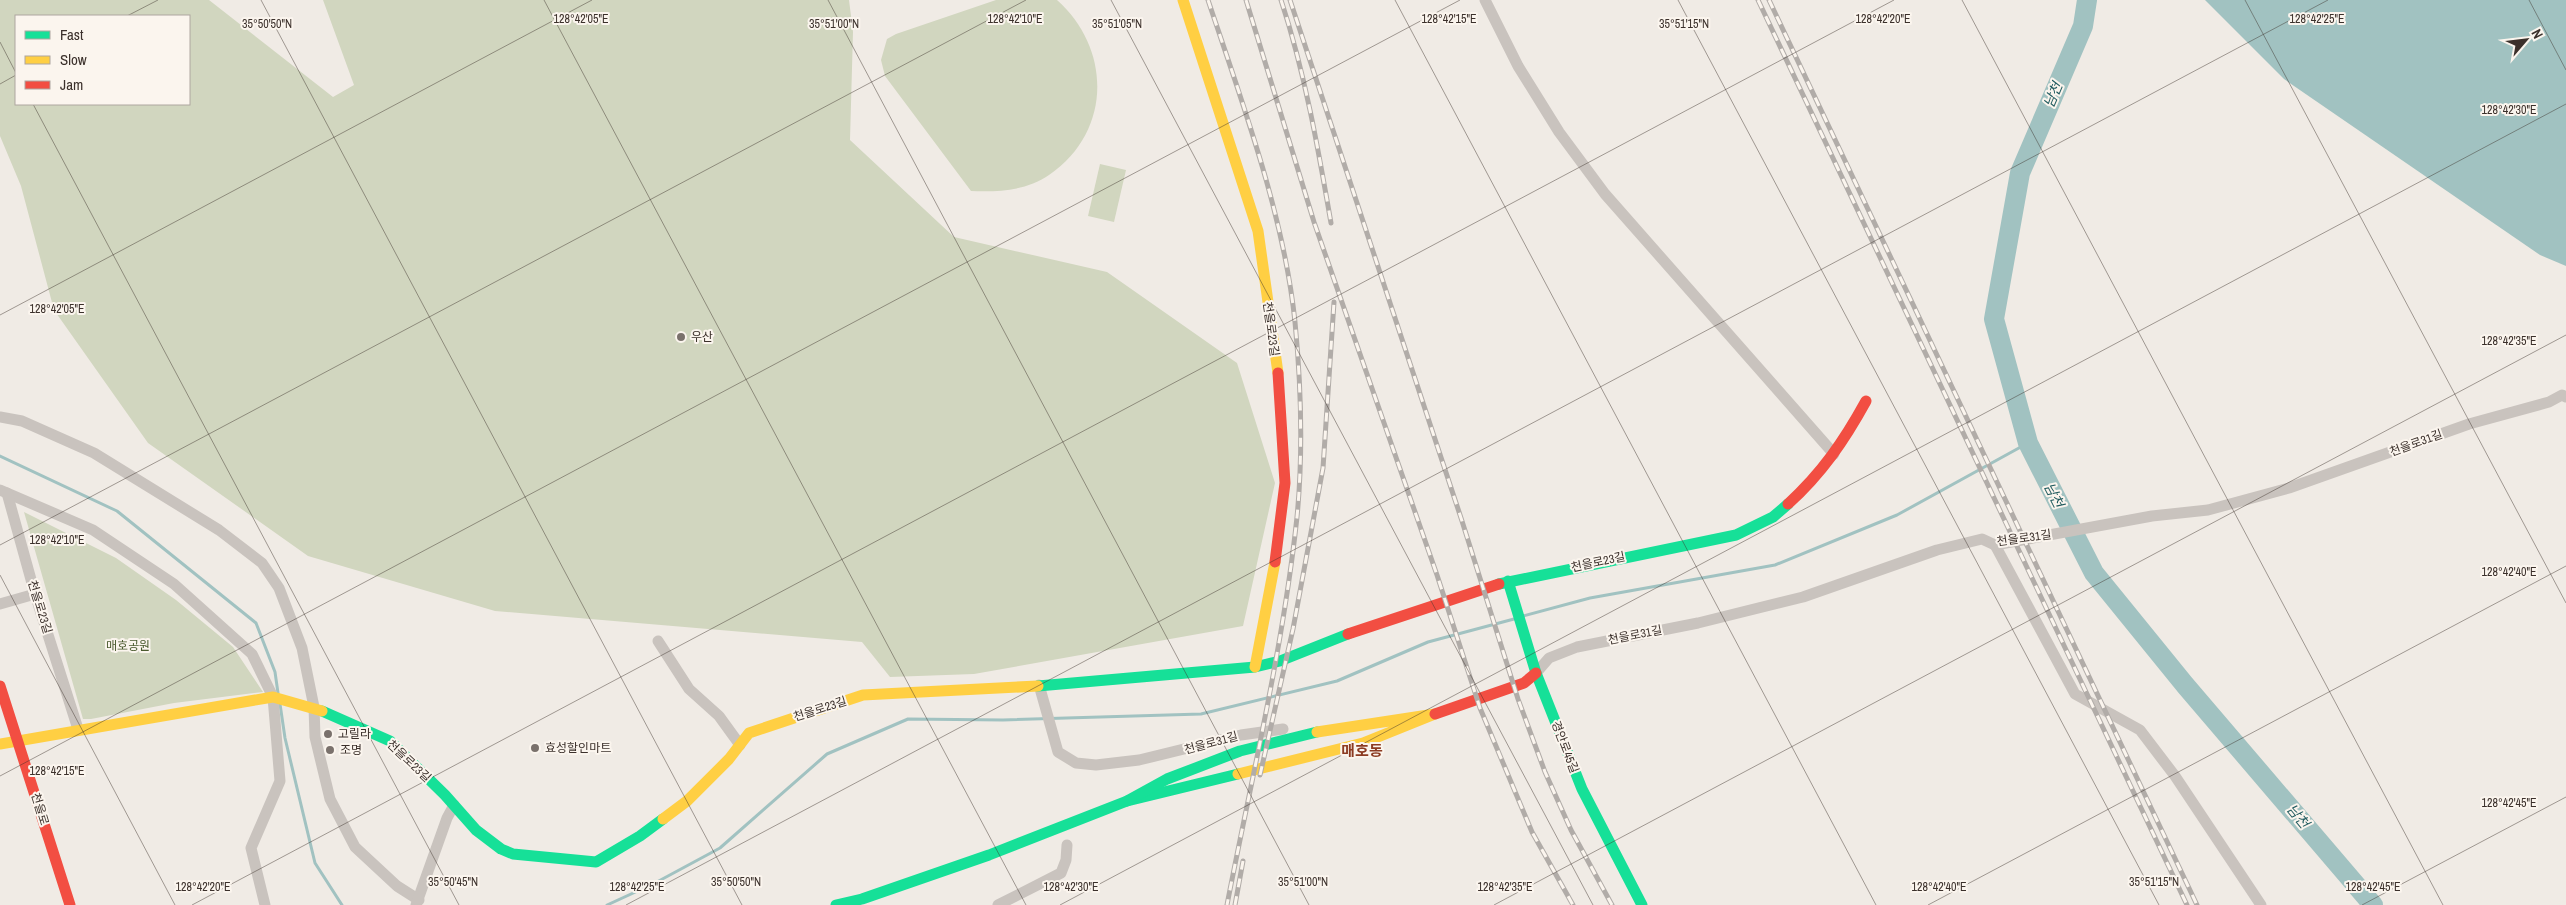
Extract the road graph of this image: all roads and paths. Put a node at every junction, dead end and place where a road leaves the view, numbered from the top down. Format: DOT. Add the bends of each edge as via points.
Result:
graph roads {
  1 [pos="1183,0"];
  2 [pos="1485,0"];
  3 [pos="2566,397"];
  4 [pos="1866,401"];
  5 [pos="0,417"];
  6 [pos="1834,454"];
  7 [pos="4,491"];
  8 [pos="1995,545"];
  9 [pos="1508,581"];
  10 [pos="35,594"];
  11 [pos="0,604"];
  12 [pos="658,641"];
  13 [pos="1254,667"];
  14 [pos="1536,673"];
  15 [pos="1039,685"];
  16 [pos="0,686"];
  17 [pos="273,697"];
  18 [pos="314,707"];
  19 [pos="1435,714"];
  20 [pos="78,729"];
  21 [pos="1283,729"];
  22 [pos="19,740"];
  23 [pos="0,744"];
  24 [pos="740,745"];
  25 [pos="1127,801"];
  26 [pos="454,804"];
  27 [pos="1067,844"];
  28 [pos="418,902"];
  29 [pos="70,905"];
  30 [pos="265,905"];
  31 [pos="836,905"];
  32 [pos="998,905"];
  33 [pos="1642,905"];
  34 [pos="2261,905"];
  1 -- 13 [label="street, 천을로23길" via="1258,231 1278,382 1284,483 1276,554"];
  2 -- 6 [label="street" via="1518,66 1559,132 1605,194"];
  3 -- 8 [label="street, 천을로31길" via="2562,395 2548,402 2469,424 2289,488 2208,510 2152,516"];
  4 -- 6 [label="street, 천을로23길"];
  5 -- 18 [label="street" via="22,422 94,452 219,530 262,563 279,588 302,648"];
  6 -- 9 [label="street, 천을로23길" via="1809,484 1773,517 1736,535"];
  7 -- 10 [label="street, 천을로23길"];
  7 -- 17 [label="street" via="93,530 174,584 252,654"];
  8 -- 14 [label="street, 천을로31길" via="1982,539 1937,550 1803,597 1577,647 1549,658"];
  8 -- 34 [label="street" via="2075,694 2140,730"];
  9 -- 13 [label="street, 천을로23길" via="1327,641 1280,661"];
  9 -- 14 [label="street, 경안로45길"];
  10 -- 11 [label="street"];
  10 -- 20 [label="street, 천을로23길"];
  12 -- 24 [label="street" via="689,689 718,716"];
  13 -- 15 [label="street, 천을로23길"];
  14 -- 19 [label="street, 천을로31길" via="1524,683"];
  14 -- 33 [label="street, 경안로45길" via="1582,789"];
  15 -- 21 [label="street, 천을로31길" via="1058,752 1076,764 1140,760 1241,734"];
  15 -- 24 [label="street, 천을로23길" via="864,695 749,733"];
  16 -- 22 [label="street, 천을로"];
  17 -- 18 [label="street, 천을로23길"];
  17 -- 20 [label="street"];
  17 -- 30 [label="street" via="280,781 251,848"];
  18 -- 26 [label="street, 천을로23길" via="390,741"];
  18 -- 28 [label="street" via="320,765 330,799 355,847"];
  19 -- 25 [label="street" via="1363,743"];
  19 -- 25 [label="street" via="1278,740 1167,779"];
  20 -- 22 [label="street"];
  22 -- 23 [label="street"];
  22 -- 29 [label="street, 천을로"];
  24 -- 26 [label="street, 천을로23길" via="687,800 640,836 596,862 507,851 476,830"];
  25 -- 31 [label="street" via="980,858"];
  26 -- 28 [label="street" via="446,818"];
  27 -- 32 [label="street" via="1061,873"];
}
